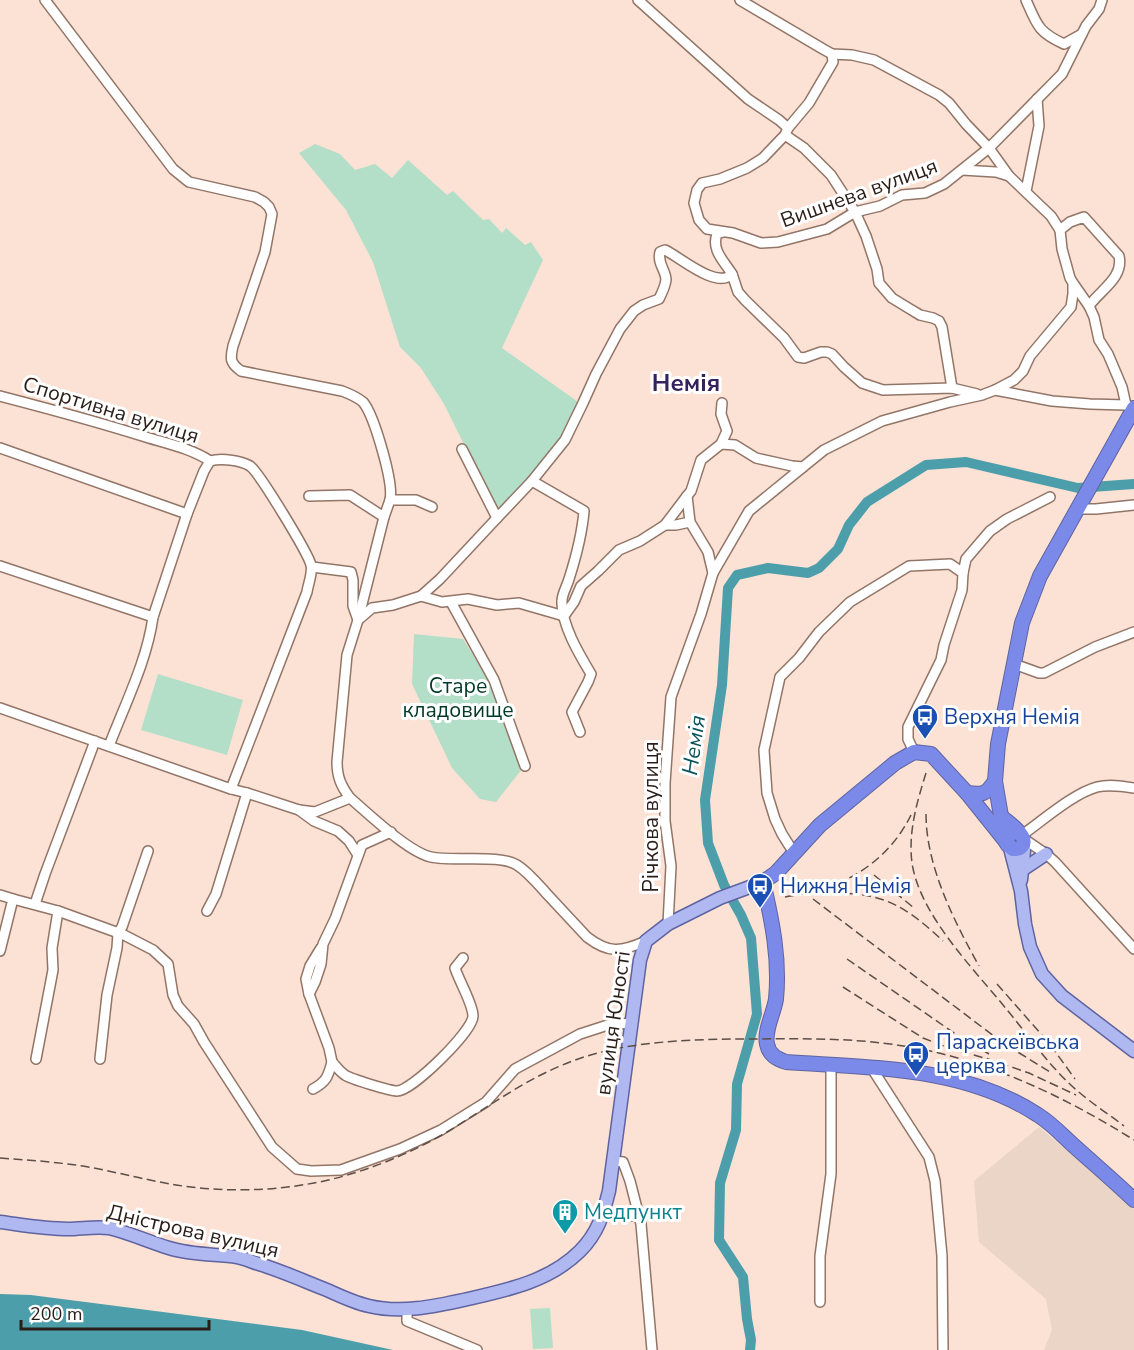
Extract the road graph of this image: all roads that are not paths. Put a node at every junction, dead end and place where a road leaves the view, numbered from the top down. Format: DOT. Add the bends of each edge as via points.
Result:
graph roads {
  1 [pos="45,0"];
  2 [pos="638,0"];
  3 [pos="740,0"];
  4 [pos="1026,0"];
  5 [pos="1102,0"];
  6 [pos="1082,34"];
  7 [pos="832,54"];
  8 [pos="1037,99"];
  9 [pos="787,131"];
  10 [pos="989,148"];
  11 [pos="962,170"];
  12 [pos="1009,176"];
  13 [pos="1026,191"];
  14 [pos="855,212"];
  15 [pos="1060,230"];
  16 [pos="723,232"];
  17 [pos="732,274"];
  18 [pos="1073,283"];
  19 [pos="1089,306"];
  20 [pos="952,388"];
  21 [pos="995,390"];
  22 [pos="982,395"];
  23 [pos="0,396"];
  24 [pos="722,404"];
  25 [pos="1131,407"];
  26 [pos="721,444"];
  27 [pos="0,448"];
  28 [pos="462,449"];
  29 [pos="210,461"];
  30 [pos="803,467"];
  31 [pos="532,481"];
  32 [pos="309,496"];
  33 [pos="687,496"];
  34 [pos="1050,497"];
  35 [pos="390,500"];
  36 [pos="1134,505"];
  37 [pos="432,507"];
  38 [pos="1078,509"];
  39 [pos="187,514"];
  40 [pos="384,517"];
  41 [pos="498,518"];
  42 [pos="690,522"];
  43 [pos="665,525"];
  44 [pos="0,566"];
  45 [pos="312,567"];
  46 [pos="713,573"];
  47 [pos="963,573"];
  48 [pos="421,596"];
  49 [pos="451,602"];
  50 [pos="564,615"];
  51 [pos="153,617"];
  52 [pos="358,620"];
  53 [pos="1134,632"];
  54 [pos="1014,664"];
  55 [pos="0,708"];
  56 [pos="580,732"];
  57 [pos="94,741"];
  58 [pos="109,746"];
  59 [pos="914,752"];
  60 [pos="525,766"];
  61 [pos="995,781"];
  62 [pos="1134,788"];
  63 [pos="231,789"];
  64 [pos="967,792"];
  65 [pos="247,793"];
  66 [pos="350,798"];
  67 [pos="299,810"];
  68 [pos="391,832"];
  69 [pos="1011,834"];
  70 [pos="148,851"];
  71 [pos="794,853"];
  72 [pos="1046,854"];
  73 [pos="358,855"];
  74 [pos="1022,870"];
  75 [pos="763,882"];
  76 [pos="1021,891"];
  77 [pos="0,895"];
  78 [pos="13,898"];
  79 [pos="35,904"];
  80 [pos="58,911"];
  81 [pos="207,911"];
  82 [pos="668,924"];
  83 [pos="118,933"];
  84 [pos="646,941"];
  85 [pos="1134,949"];
  86 [pos="0,951"];
  87 [pos="463,958"];
  88 [pos="631,1024"];
  89 [pos="1134,1051"];
  90 [pos="36,1059"];
  91 [pos="100,1059"];
  92 [pos="332,1062"];
  93 [pos="831,1064"];
  94 [pos="871,1067"];
  95 [pos="313,1089"];
  96 [pos="613,1161"];
  97 [pos="1134,1200"];
  98 [pos="603,1214"];
  99 [pos="639,1216"];
  100 [pos="0,1222"];
  101 [pos="820,1302"];
  102 [pos="407,1310"];
  103 [pos="477,1350"];
  104 [pos="652,1350"];
  105 [pos="943,1350"];
  1 -- 35 [label="street" via="173,169 189,182 255,198 268,207 272,214 265,252 232,346 231,360 241,371 342,391 361,400 369,411 388,468"];
  2 -- 9 [label="street"];
  3 -- 7 [label="street"];
  4 -- 6 [label="street" via="1040,30 1054,39 1064,44"];
  5 -- 6 [label="street, Вишнева вулиця"];
  6 -- 8 [label="street, Вишнева вулиця" via="1062,74"];
  7 -- 9 [label="street" via="831,66"];
  7 -- 10 [label="street" via="874,60 939,95"];
  8 -- 10 [label="street, Вишнева вулиця"];
  8 -- 13 [label="street" via="1039,126"];
  9 -- 14 [label="street" via="831,175"];
  9 -- 16 [label="street, Вишнева вулиця" via="763,158 747,168 702,183 697,190 694,203 699,220 707,229"];
  10 -- 11 [label="street, Вишнева вулиця"];
  10 -- 12 [label="street"];
  11 -- 12 [label="street"];
  11 -- 14 [label="street, Вишнева вулиця" via="925,193 902,195"];
  12 -- 13 [label="street"];
  13 -- 15 [label="street" via="1052,216"];
  14 -- 16 [label="street, Вишнева вулиця" via="827,229 778,242 761,243"];
  14 -- 20 [label="street" via="874,258 879,284 892,298 939,321"];
  15 -- 18 [label="street"];
  15 -- 19 [label="street" via="1084,217 1119,256 1115,279"];
  16 -- 17 [label="street" via="717,234 714,242"];
  17 -- 20 [label="street" via="744,300 798,357 832,354 862,383 883,390"];
  17 -- 31 [label="street" via="728,278 714,277 665,250 660,252 658,259 666,278 659,299 633,311 620,329 565,440"];
  18 -- 19 [label="street"];
  18 -- 21 [label="street, Річкова вулиця" via="1071,307 1030,356 1023,371"];
  19 -- 25 [label="street" via="1099,340"];
  20 -- 22 [label="street"];
  21 -- 22 [label="street, Річкова вулиця"];
  21 -- 25 [label="street" via="1052,401"];
  22 -- 30 [label="street, Річкова вулиця" via="882,421 824,450"];
  23 -- 29 [label="street, Спортивна вулиця" via="68,413 200,454"];
  24 -- 26 [label="street" via="727,431"];
  25 -- 38 [label="highway"];
  26 -- 30 [label="street" via="735,446 756,458"];
  26 -- 33 [label="street" via="701,460"];
  27 -- 39 [label="street"];
  28 -- 41 [label="street"];
  29 -- 39 [label="street, Спортивна вулиця"];
  29 -- 45 [label="street, Спортивна вулиця" via="236,461 251,467"];
  30 -- 46 [label="street, Річкова вулиця" via="749,511"];
  31 -- 41 [label="street"];
  31 -- 50 [label="street" via="584,511 576,558 562,600"];
  32 -- 40 [label="street" via="350,495"];
  33 -- 42 [label="street"];
  33 -- 43 [label="street"];
  34 -- 47 [label="street" via="990,531 966,559"];
  35 -- 37 [label="street" via="416,500"];
  35 -- 40 [label="street"];
  36 -- 38 [label="street"];
  38 -- 54 [label="highway" via="1040,576 1022,623"];
  39 -- 51 [label="street, Спортивна вулиця"];
  40 -- 52 [label="street"];
  41 -- 48 [label="street"];
  42 -- 43 [label="street"];
  42 -- 46 [label="street" via="708,552"];
  43 -- 50 [label="street" via="619,549 581,586"];
  44 -- 51 [label="street"];
  45 -- 52 [label="street" via="351,572"];
  45 -- 63 [label="street" via="307,592"];
  46 -- 82 [label="street, Річкова вулиця" via="671,696 665,783 670,866"];
  47 -- 59 [label="street" via="962,590 941,660 908,727"];
  47 -- 71 [label="street" via="950,564 909,566 850,602 780,677 764,750 767,793 775,819"];
  48 -- 49 [label="street"];
  48 -- 52 [label="street" via="372,608"];
  49 -- 50 [label="street" via="468,599 497,605 519,603"];
  49 -- 60 [label="street" via="494,680"];
  50 -- 56 [label="street" via="576,649 591,674 572,712"];
  51 -- 58 [label="street, Спортивна вулиця" via="144,655"];
  52 -- 66 [label="street" via="347,655 337,762 337,774"];
  53 -- 54 [label="street" via="1044,673"];
  54 -- 61 [label="highway"];
  55 -- 57 [label="street"];
  57 -- 58 [label="street"];
  57 -- 79 [label="street"];
  58 -- 63 [label="street"];
  59 -- 64 [label="highway" via="931,754"];
  59 -- 71 [label="highway" via="820,825"];
  61 -- 64 [label="highway" via="980,794"];
  61 -- 69 [label="highway"];
  62 -- 69 [label="street" via="1095,787"];
  63 -- 65 [label="street"];
  64 -- 69 [label="highway"];
  65 -- 67 [label="street"];
  65 -- 81 [label="street" via="216,894"];
  66 -- 67 [label="street" via="315,812"];
  66 -- 68 [label="street"];
  67 -- 73 [label="street" via="338,831"];
  68 -- 73 [label="street" via="362,845"];
  68 -- 84 [label="street" via="431,857 516,864 597,945 610,950"];
  69 -- 72 [label="street"];
  69 -- 74 [label="main road"];
  69 -- 76 [label="main road"];
  70 -- 83 [label="street"];
  71 -- 75 [label="highway"];
  72 -- 74 [label="main road"];
  72 -- 85 [label="street"];
  73 -- 92 [label="street" via="335,919 306,979"];
  74 -- 76 [label="main road"];
  75 -- 82 [label="main road, вулиця Юності"];
  75 -- 93 [label="highway" via="772,921 776,970 776,998 767,1047 774,1057 786,1062"];
  76 -- 89 [label="main road" via="1030,947 1042,974 1062,996"];
  77 -- 78 [label="street"];
  78 -- 79 [label="street"];
  78 -- 86 [label="street"];
  79 -- 80 [label="street"];
  80 -- 83 [label="street"];
  80 -- 90 [label="street" via="53,970"];
  82 -- 84 [label="main road, вулиця Юності"];
  83 -- 88 [label="street" via="153,950 168,964 178,1006 194,1024 272,1147 297,1168 311,1171 341,1170 400,1149 486,1102 515,1069 580,1034 614,1023"];
  83 -- 91 [label="street"];
  84 -- 88 [label="main road, вулиця Юності"];
  87 -- 92 [label="street" via="455,968 472,1010 471,1023 464,1035 410,1086 399,1091 386,1090 346,1076"];
  88 -- 96 [label="main road, вулиця Юності"];
  92 -- 95 [label="street" via="323,1083"];
  93 -- 94 [label="highway"];
  93 -- 101 [label="street" via="831,1174 820,1256"];
  94 -- 97 [label="highway" via="937,1075 1002,1095 1039,1116"];
  94 -- 105 [label="street" via="928,1158 935,1181 942,1256"];
  96 -- 98 [label="main road, вулиця Юності"];
  96 -- 99 [label="street" via="623,1162"];
  98 -- 99 [label="street"];
  98 -- 102 [label="main road, вулиця Юності" via="590,1240 567,1262 543,1276 490,1294"];
  99 -- 104 [label="street"];
  100 -- 102 [label="main road, Дністрова вулиця" via="42,1228 107,1228 171,1249 239,1257 368,1306"];
  102 -- 103 [label="street" via="407,1320"];
}
